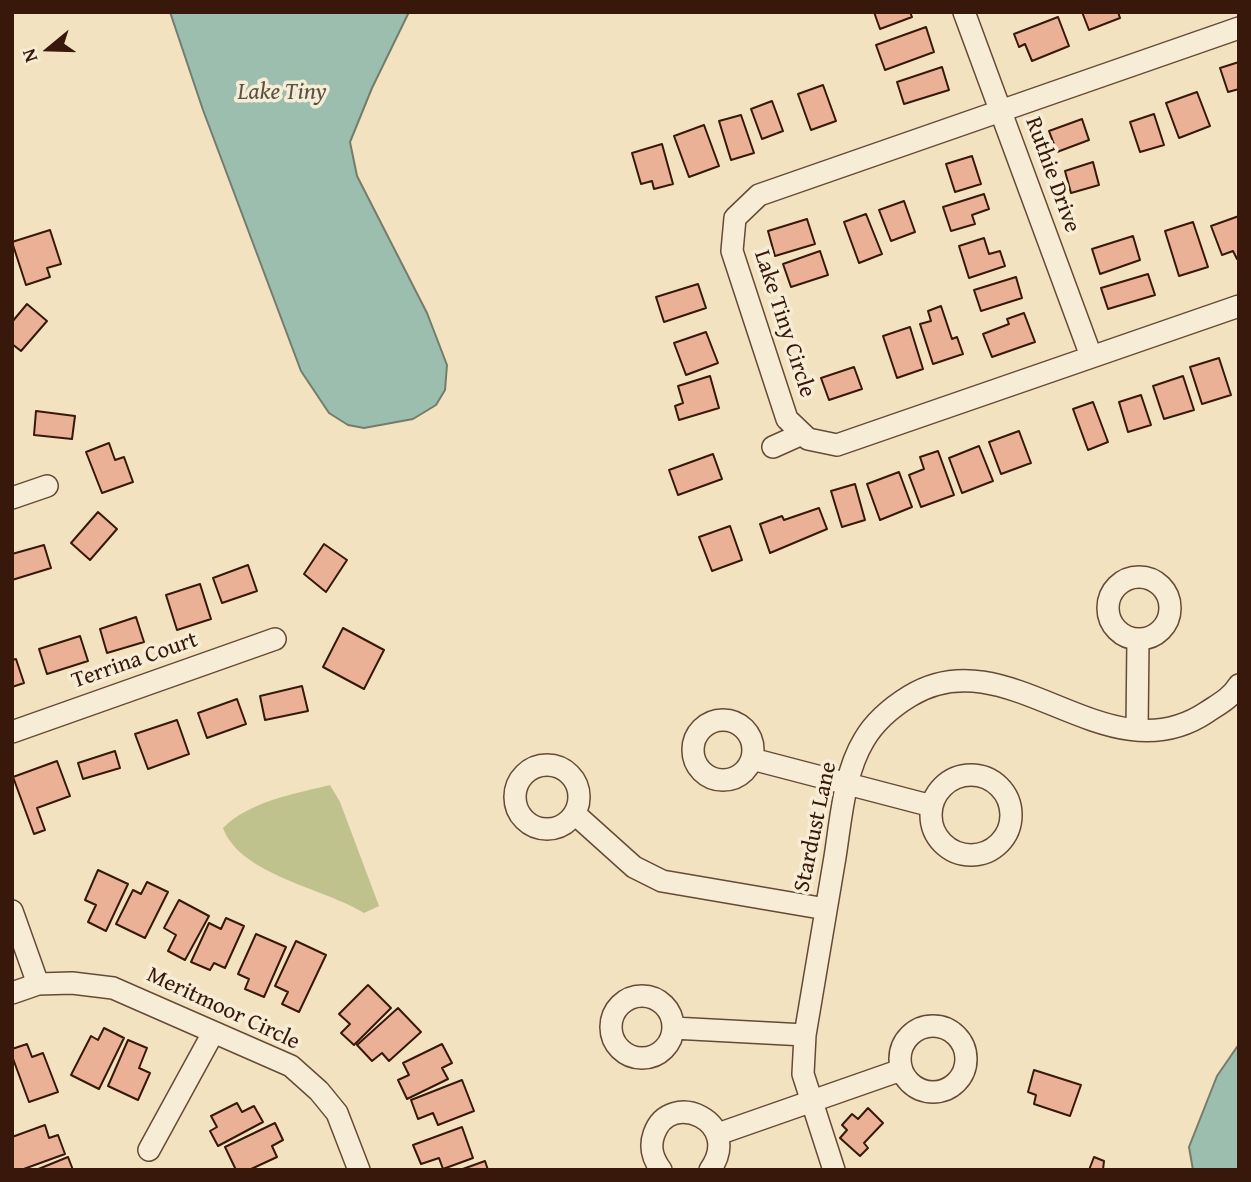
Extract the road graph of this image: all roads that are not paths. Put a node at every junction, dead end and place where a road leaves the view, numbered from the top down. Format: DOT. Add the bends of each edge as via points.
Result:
graph roads {
  1 [pos="964,12"];
  2 [pos="1239,28"];
  3 [pos="1000,110"];
  4 [pos="1239,306"];
  5 [pos="1091,356"];
  6 [pos="802,434"];
  7 [pos="773,447"];
  8 [pos="47,486"];
  9 [pos="12,499"];
  10 [pos="275,639"];
  11 [pos="1138,639"];
  12 [pos="1239,685"];
  13 [pos="1137,730"];
  14 [pos="12,732"];
  15 [pos="752,759"];
  16 [pos="847,785"];
  17 [pos="932,806"];
  18 [pos="575,814"];
  19 [pos="826,909"];
  20 [pos="12,911"];
  21 [pos="38,984"];
  22 [pos="12,993"];
  23 [pos="673,1028"];
  24 [pos="213,1033"];
  25 [pos="805,1035"];
  26 [pos="901,1070"];
  27 [pos="810,1101"];
  28 [pos="718,1134"];
  29 [pos="149,1150"];
  30 [pos="359,1170"];
  31 [pos="661,1170"];
  32 [pos="710,1170"];
  33 [pos="835,1170"];
  1 -- 3 [label="street, Ruthie Drive"];
  2 -- 3 [label="street, Lake Tiny Circle"];
  3 -- 5 [label="street, Ruthie Drive"];
  3 -- 6 [label="street, Lake Tiny Circle" via="759,195 735,218 732,251 787,419"];
  4 -- 5 [label="street, Lake Tiny Circle"];
  5 -- 6 [label="street, Lake Tiny Circle" via="836,445"];
  6 -- 7 [label="street"];
  8 -- 9 [label="street"];
  10 -- 14 [label="street, Terrina Court"];
  11 -- 13 [label="street"];
  12 -- 13 [label="street, Stardust Lane" via="1195,720"];
  13 -- 16 [label="street, Stardust Lane" via="1101,725 1014,688 972,680 942,682 890,709 864,740"];
  15 -- 16 [label="street"];
  16 -- 17 [label="street"];
  16 -- 19 [label="street, Stardust Lane"];
  18 -- 19 [label="street" via="634,867 662,881"];
  19 -- 25 [label="street, Stardust Lane"];
  20 -- 21 [label="street"];
  21 -- 22 [label="street, Meritmoor Circle"];
  21 -- 24 [label="street, Meritmoor Circle" via="113,988"];
  23 -- 25 [label="street"];
  24 -- 29 [label="street"];
  24 -- 30 [label="street, Meritmoor Circle" via="291,1066 319,1091 337,1113"];
  25 -- 27 [label="street, Stardust Lane" via="803,1074"];
  26 -- 27 [label="street"];
  27 -- 28 [label="street"];
  27 -- 33 [label="street, Stardust Lane"];
  28 -- 31 [label="street" via="700,1115 674,1114 662,1121 651,1144"];
  28 -- 32 [label="street" via="720,1147"];
}
